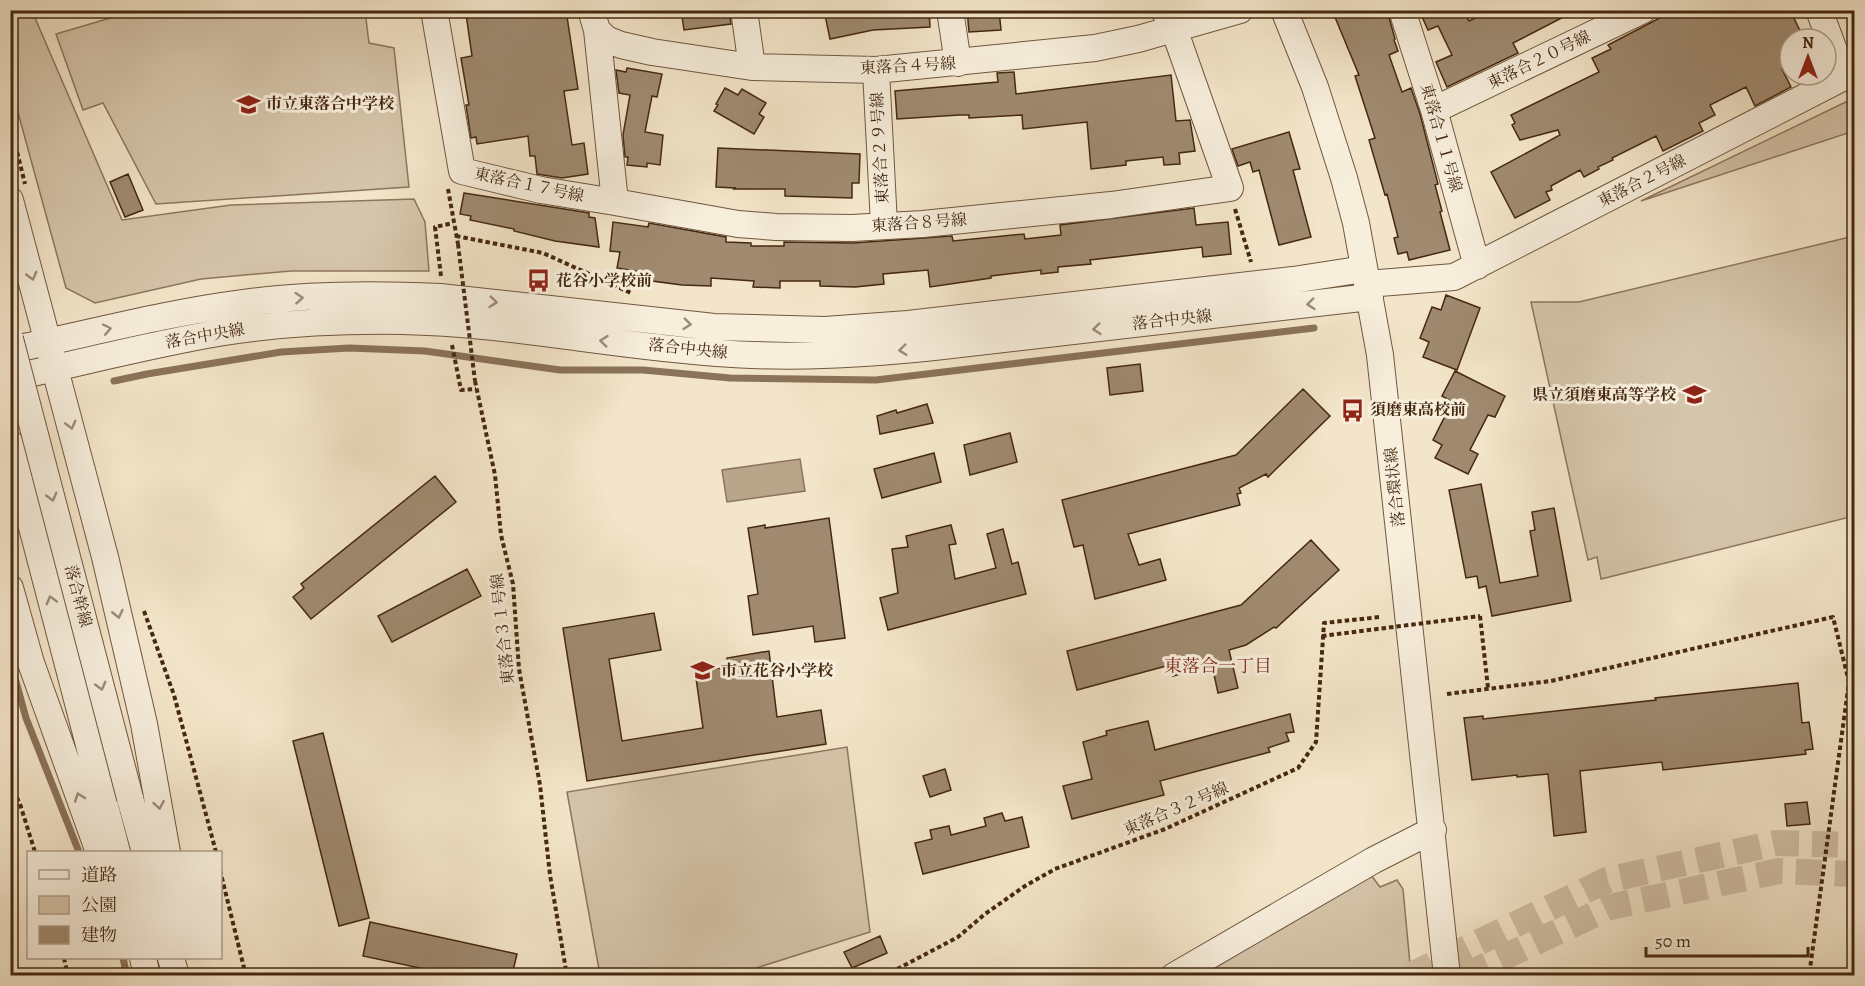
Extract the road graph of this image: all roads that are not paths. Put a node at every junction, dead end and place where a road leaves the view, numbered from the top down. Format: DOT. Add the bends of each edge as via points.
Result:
graph roads {
  1 [pos="434,10"];
  2 [pos="744,10"];
  3 [pos="950,10"];
  4 [pos="1240,10"];
  5 [pos="1284,10"];
  6 [pos="1402,10"];
  7 [pos="1643,10"];
  8 [pos="1819,10"];
  9 [pos="594,20"];
  10 [pos="1169,20"];
  11 [pos="958,63"];
  12 [pos="752,67"];
  13 [pos="876,70"];
  14 [pos="1849,75"];
  15 [pos="1434,111"];
  16 [pos="10,200"];
  17 [pos="615,202"];
  18 [pos="884,225"];
  19 [pos="1477,266"];
  20 [pos="1367,284"];
  21 [pos="10,339"];
  22 [pos="50,342"];
  23 [pos="10,350"];
  24 [pos="56,369"];
  25 [pos="10,378"];
  26 [pos="10,443"];
  27 [pos="10,588"];
  28 [pos="1433,830"];
  29 [pos="99,851"];
  30 [pos="117,851"];
  31 [pos="145,851"];
  32 [pos="167,851"];
  33 [pos="143,959"];
  34 [pos="172,959"];
  35 [pos="147,975"];
  36 [pos="176,975"];
  37 [pos="1174,975"];
  38 [pos="1447,975"];
  1 -- 17 [label="street, 東落合１７号線" via="462,171"];
  2 -- 12 [label="street"];
  3 -- 11 [label="street"];
  4 -- 10 [label="street, 東落合４号線"];
  5 -- 20 [label="street, 落合環状線" via="1315,87 1344,178"];
  6 -- 15 [label="street, 東落合１１号線"];
  7 -- 15 [label="street, 東落合２０号線"];
  8 -- 14 [label="street, 東落合２号線"];
  9 -- 12 [label="street, 東落合４号線" via="606,39 621,45"];
  9 -- 17 [label="street"];
  10 -- 11 [label="street, 東落合４号線" via="1095,48"];
  10 -- 18 [label="street, 東落合８号線" via="1230,188 1111,205"];
  11 -- 13 [label="street, 東落合４号線"];
  12 -- 13 [label="street, 東落合４号線"];
  13 -- 18 [label="street, 東落合２９号線"];
  14 -- 19 [label="street, 東落合２号線"];
  15 -- 19 [label="street, 東落合１１号線"];
  16 -- 22 [label="street, one-way"];
  17 -- 18 [label="street, 東落合８号線" via="738,224 852,228"];
  19 -- 20 [label="street, 東落合２号線" via="1454,277"];
  22 -- 20 [label="street, 落合中央線, one-way" via="242,303 310,297 440,297 724,328 794,330 858,329 1293,280"];
  20 -- 24 [label="street, 落合中央線, one-way" via="922,348 814,356 716,353 440,323 360,321 297,323 190,338"];
  20 -- 28 [label="street, 落合環状線" via="1380,355"];
  21 -- 31 [label="street, 落合幹線, one-way, bridge"];
  22 -- 23 [label="street, 落合中央線"];
  22 -- 24 [label="street"];
  24 -- 25 [label="street, 落合中央線"];
  24 -- 32 [label="street, one-way" via="142,712"];
  30 -- 26 [label="street, 落合幹線, one-way"];
  29 -- 27 [label="street, one-way" via="31,663"];
  28 -- 37 [label="street"];
  28 -- 38 [label="street, 落合環状線"];
  33 -- 35 [label="street"];
  34 -- 36 [label="street"];
}
